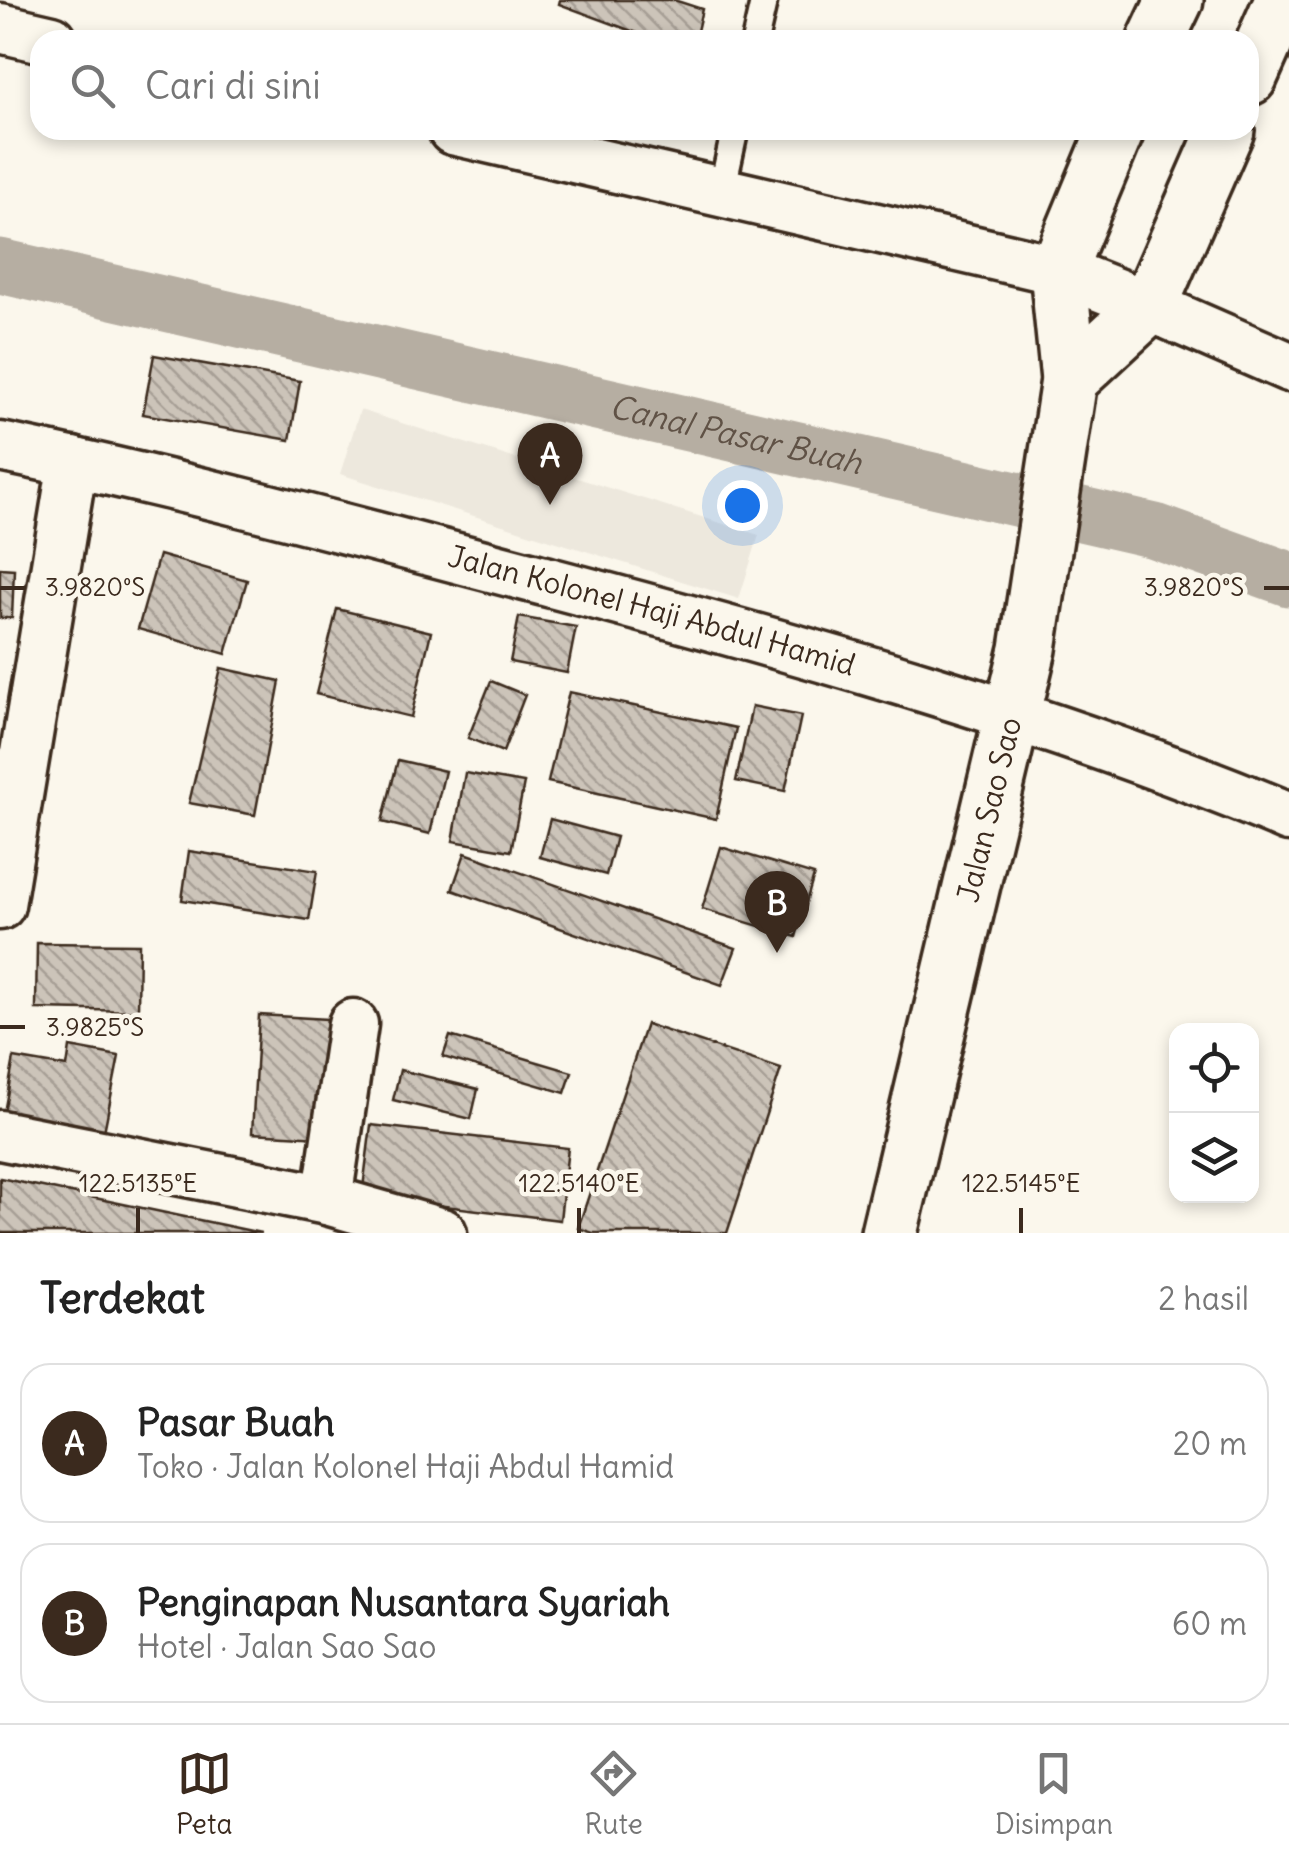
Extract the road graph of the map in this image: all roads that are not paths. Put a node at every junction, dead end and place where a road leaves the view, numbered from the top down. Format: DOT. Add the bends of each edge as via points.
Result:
graph roads {
  1 [pos="764,0"];
  2 [pos="1175,0"];
  3 [pos="1282,0"];
  4 [pos="0,28"];
  5 [pos="757,30"];
  6 [pos="1161,30"];
  7 [pos="30,35"];
  8 [pos="1259,54"];
  9 [pos="498,140"];
  10 [pos="734,140"];
  11 [pos="1112,140"];
  12 [pos="1222,140"];
  13 [pos="722,190"];
  14 [pos="1058,270"];
  15 [pos="1150,306"];
  16 [pos="1289,368"];
  17 [pos="1069,380"];
  18 [pos="0,447"];
  19 [pos="73,462"];
  20 [pos="1011,716"];
  21 [pos="1289,818"];
  22 [pos="0,904"];
  23 [pos="352,1024"];
  24 [pos="0,1135"];
  25 [pos="327,1200"];
  26 [pos="442,1233"];
  27 [pos="890,1233"];
  1 -- 5 [label="lane"];
  2 -- 6 [label="street"];
  3 -- 8 [label="street"];
  4 -- 7 [label="street"];
  9 -- 13 [label="street"];
  10 -- 13 [label="lane"];
  11 -- 14 [label="street, Jalan Sao Sao"];
  12 -- 15 [label="street"];
  13 -- 14 [label="street"];
  14 -- 15 [label="street"];
  14 -- 17 [label="street, Jalan Sao Sao"];
  15 -- 16 [label="street"];
  15 -- 17 [label="street"];
  17 -- 20 [label="street, Jalan Sao Sao" via="1028,649"];
  18 -- 19 [label="street, Jalan Kolonel Haji Abdul Hamid"];
  19 -- 20 [label="street, Jalan Kolonel Haji Abdul Hamid" via="682,618"];
  19 -- 22 [label="street"];
  20 -- 21 [label="street, Jalan Kolonel Haji Abdul Hamid"];
  20 -- 27 [label="street, Jalan Sao Sao"];
  23 -- 25 [label="street"];
  24 -- 25 [label="street"];
  25 -- 26 [label="street"];
}
